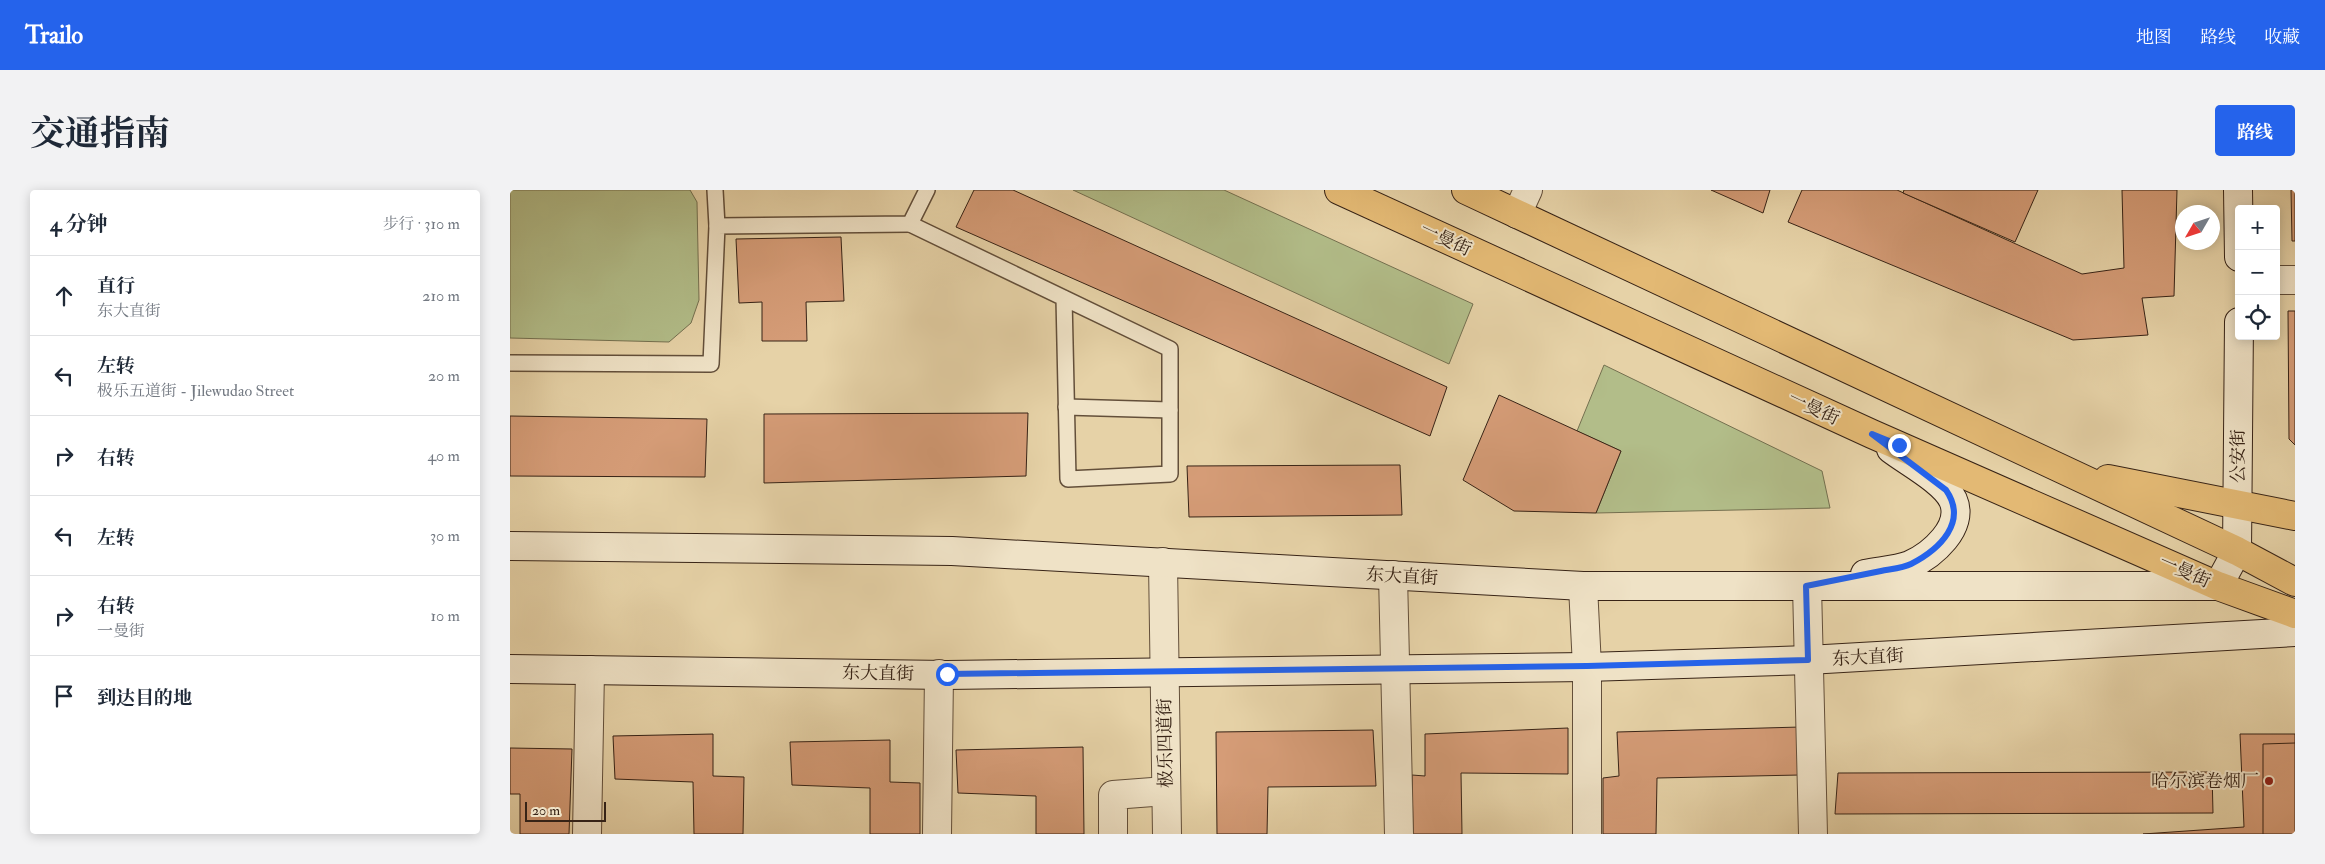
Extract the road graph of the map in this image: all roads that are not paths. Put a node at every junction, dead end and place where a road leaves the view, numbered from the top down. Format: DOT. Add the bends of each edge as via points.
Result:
graph roads {
  1 [pos="715,190"];
  2 [pos="927,190"];
  3 [pos="1339,190"];
  4 [pos="1466,190"];
  5 [pos="2238,190"];
  6 [pos="1522,202"];
  7 [pos="910,224"];
  8 [pos="717,226"];
  9 [pos="2239,250"];
  10 [pos="2280,280"];
  11 [pos="2295,280"];
  12 [pos="1064,298"];
  13 [pos="2239,340"];
  14 [pos="510,363"];
  15 [pos="1066,407"];
  16 [pos="1170,410"];
  17 [pos="1872,434"];
  18 [pos="2066,471"];
  19 [pos="2238,505"];
  20 [pos="2295,516"];
  21 [pos="510,546"];
  22 [pos="2237,551"];
  23 [pos="1163,562"];
  24 [pos="1393,575"];
  25 [pos="2295,583"];
  26 [pos="1583,586"];
  27 [pos="1806,586"];
  28 [pos="2218,586"];
  29 [pos="2295,614"];
  30 [pos="2295,632"];
  31 [pos="1808,660"];
  32 [pos="1587,666"];
  33 [pos="1395,668"];
  34 [pos="510,669"];
  35 [pos="590,670"];
  36 [pos="1163,673"];
  37 [pos="939,674"];
  38 [pos="1166,791"];
  39 [pos="587,834"];
  40 [pos="937,834"];
  41 [pos="1112,834"];
  42 [pos="1167,834"];
  43 [pos="1399,834"];
  44 [pos="1587,834"];
  45 [pos="1813,834"];
  1 -- 8 [label="lane"];
  2 -- 7 [label="lane"];
  3 -- 17 [label="main road, 一曼街"];
  4 -- 6 [label="main road"];
  5 -- 9 [label="main road"];
  6 -- 18 [label="main road"];
  7 -- 8 [label="lane"];
  7 -- 12 [label="lane"];
  8 -- 14 [label="lane" via="711,364"];
  10 -- 11 [label="main road"];
  12 -- 15 [label="lane"];
  12 -- 16 [label="lane" via="1170,349"];
  13 -- 19 [label="main road, 公安街"];
  15 -- 16 [label="lane"];
  15 -- 16 [label="lane" via="1068,479 1170,474"];
  17 -- 27 [label="main road" via="1946,490 1953,501 1952,527 1932,550 1910,565"];
  17 -- 28 [label="main road, 一曼街"];
  18 -- 19 [label="main road"];
  18 -- 22 [label="main road"];
  19 -- 20 [label="main road"];
  19 -- 22 [label="main road, 公安街"];
  21 -- 23 [label="main road, 东大直街" via="952,551"];
  22 -- 25 [label="main road"];
  22 -- 28 [label="main road, 公安街"];
  23 -- 24 [label="main road, 东大直街"];
  23 -- 36 [label="main road, 极乐四道街"];
  24 -- 26 [label="main road, 东大直街"];
  24 -- 33 [label="main road"];
  25 -- 28 [label="main road, 东大直街"];
  26 -- 27 [label="main road, 东大直街"];
  26 -- 32 [label="main road"];
  27 -- 28 [label="main road, 东大直街"];
  27 -- 31 [label="main road"];
  28 -- 29 [label="main road, 一曼街"];
  30 -- 31 [label="main road, 东大直街"];
  31 -- 32 [label="main road, 东大直街"];
  31 -- 45 [label="main road"];
  32 -- 33 [label="main road, 东大直街"];
  32 -- 44 [label="main road"];
  33 -- 36 [label="main road, 东大直街"];
  33 -- 43 [label="main road"];
  34 -- 35 [label="main road, 东大直街"];
  35 -- 37 [label="main road, 东大直街"];
  35 -- 39 [label="main road"];
  36 -- 37 [label="main road, 东大直街"];
  36 -- 38 [label="main road, 极乐四道街"];
  37 -- 40 [label="main road"];
  38 -- 41 [label="main road" via="1113,795"];
  38 -- 42 [label="main road, 极乐四道街"];
}
